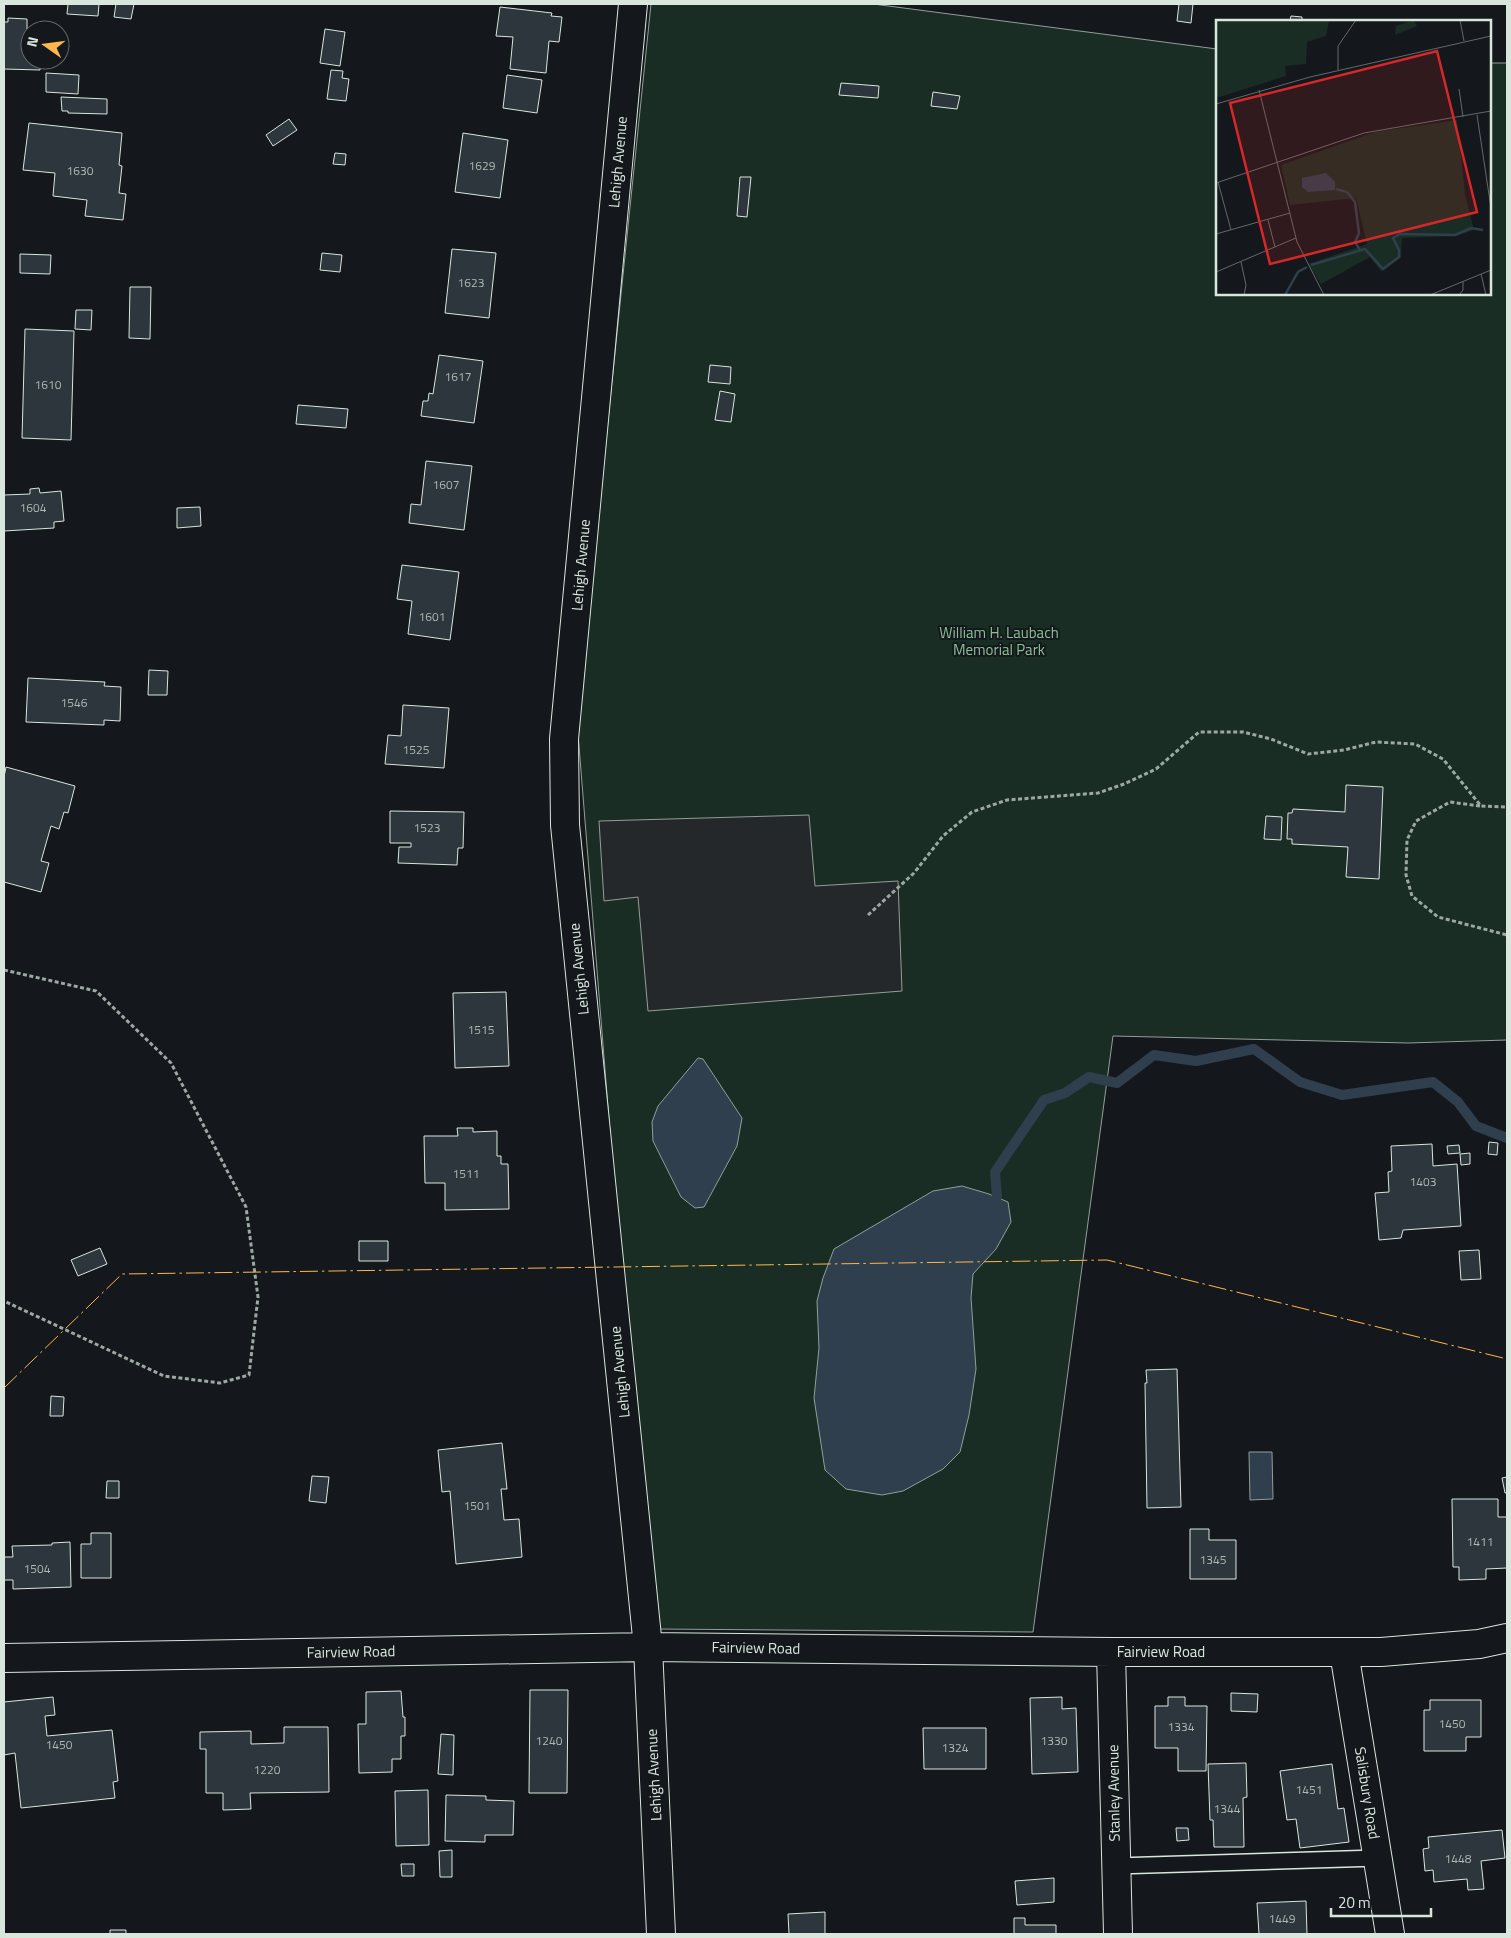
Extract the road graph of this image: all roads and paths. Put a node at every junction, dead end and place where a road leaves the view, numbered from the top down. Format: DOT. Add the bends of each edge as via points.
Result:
graph roads {
  1 [pos="633,4"];
  2 [pos="1481,806"];
  3 [pos="1507,807"];
  4 [pos="868,916"];
  5 [pos="1507,935"];
  6 [pos="4,970"];
  7 [pos="4,1301"];
  8 [pos="1507,1638"];
  9 [pos="648,1647"];
  10 [pos="1110,1652"];
  11 [pos="1344,1652"];
  12 [pos="4,1658"];
  13 [pos="1378,1858"];
  14 [pos="1116,1866"];
  15 [pos="661,1934"];
  16 [pos="1118,1934"];
  17 [pos="1390,1934"];
  1 -- 9 [label="street, Lehigh Avenue" via="564,740 565,816"];
  2 -- 3 [label="path"];
  2 -- 4 [label="path" via="1443,759 1416,744 1376,742 1308,754 1244,732 1199,732 1156,769 1124,784 1098,793 1007,800 972,812 943,836 914,873"];
  2 -- 5 [label="path" via="1450,802 1416,821 1406,840 1406,875 1412,896 1438,917"];
  6 -- 7 [label="path" via="96,991 171,1063 246,1207 258,1297 249,1375 220,1383 164,1376"];
  8 -- 11 [label="street, Fairview Road" via="1450,1647"];
  9 -- 10 [label="street, Fairview Road"];
  9 -- 12 [label="street, Fairview Road"];
  9 -- 15 [label="street, Lehigh Avenue"];
  10 -- 11 [label="street, Fairview Road"];
  10 -- 14 [label="street, Stanley Avenue"];
  11 -- 13 [label="street, Salisbury Road"];
  13 -- 14 [label="lane"];
  13 -- 17 [label="street, Salisbury Road"];
  14 -- 16 [label="street, Stanley Avenue"];
}
